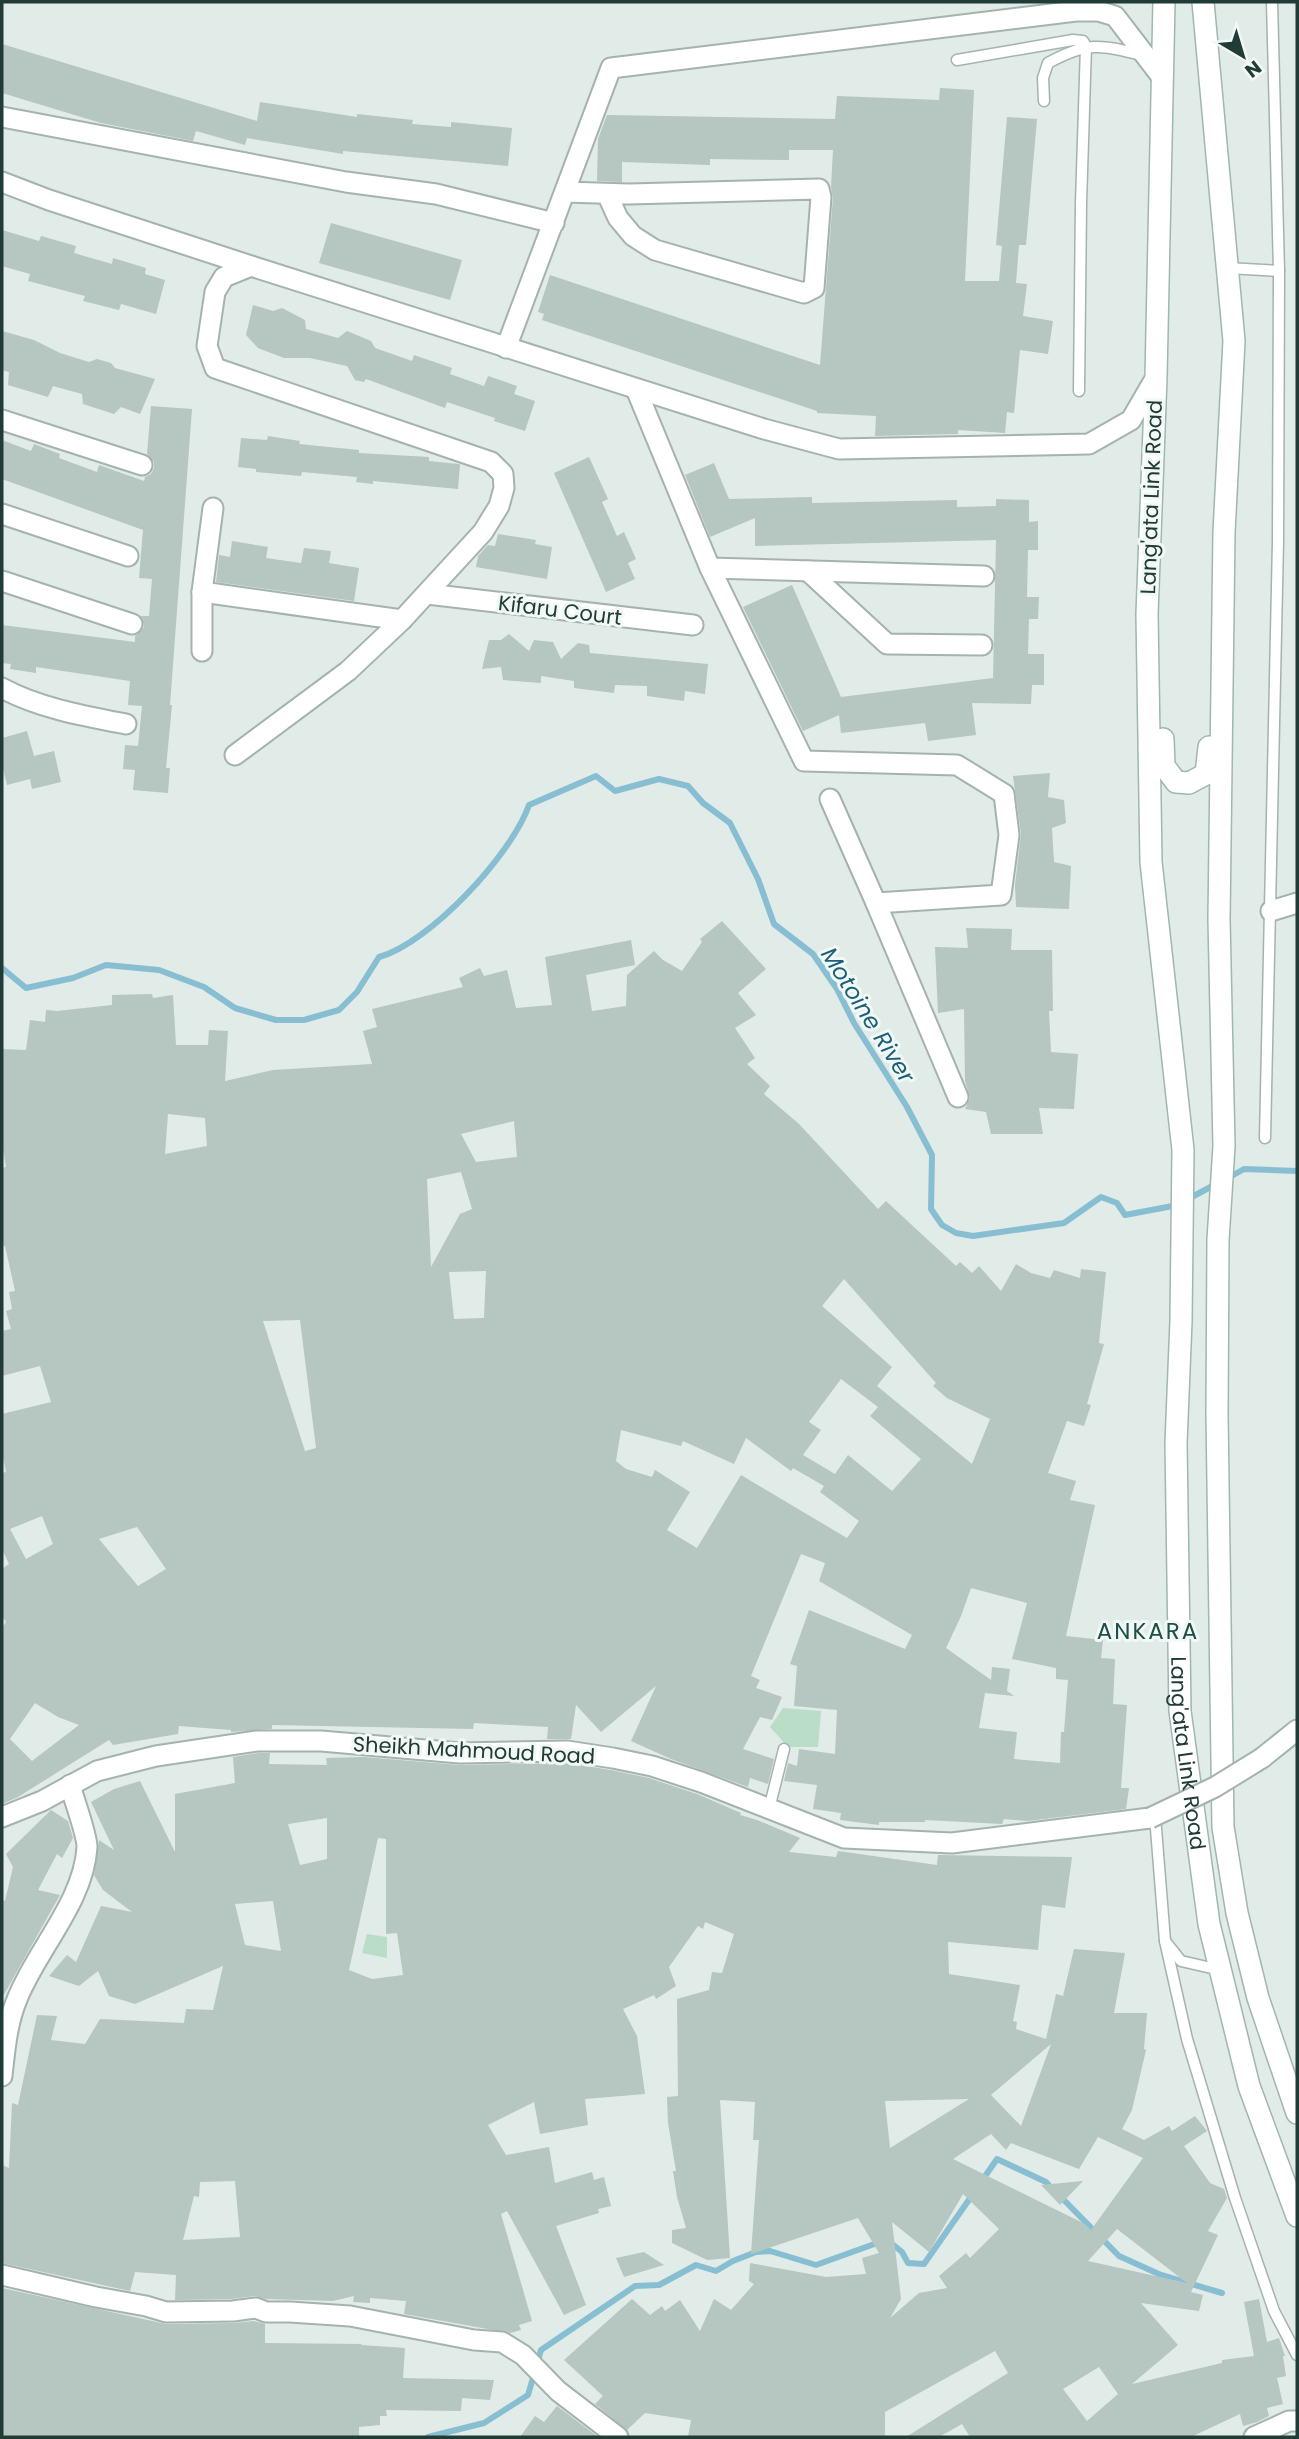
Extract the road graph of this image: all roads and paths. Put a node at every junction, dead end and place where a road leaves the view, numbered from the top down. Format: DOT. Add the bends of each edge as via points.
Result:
graph roads {
  1 [pos="1164,2"];
  2 [pos="1203,2"];
  3 [pos="1272,2"];
  4 [pos="1086,46"];
  5 [pos="1145,55"];
  6 [pos="957,60"];
  7 [pos="1161,76"];
  8 [pos="1044,102"];
  9 [pos="2,117"];
  10 [pos="2,182"];
  11 [pos="565,191"];
  12 [pos="607,194"];
  13 [pos="554,223"];
  14 [pos="251,266"];
  15 [pos="1227,268"];
  16 [pos="1279,271"];
  17 [pos="506,348"];
  18 [pos="1156,377"];
  19 [pos="636,389"];
  20 [pos="1079,391"];
  21 [pos="2,420"];
  22 [pos="142,465"];
  23 [pos="213,508"];
  24 [pos="2,514"];
  25 [pos="1224,533"];
  26 [pos="128,556"];
  27 [pos="710,568"];
  28 [pos="808,571"];
  29 [pos="984,576"];
  30 [pos="2,582"];
  31 [pos="202,592"];
  32 [pos="426,594"];
  33 [pos="1147,614"];
  34 [pos="402,620"];
  35 [pos="132,624"];
  36 [pos="693,625"];
  37 [pos="982,645"];
  38 [pos="202,651"];
  39 [pos="2,688"];
  40 [pos="126,724"];
  41 [pos="235,755"];
  42 [pos="830,799"];
  43 [pos="876,903"];
  44 [pos="1297,904"];
  45 [pos="1271,911"];
  46 [pos="958,1097"];
  47 [pos="1265,1138"];
  48 [pos="1297,1730"];
  49 [pos="784,1749"];
  50 [pos="70,1785"];
  51 [pos="769,1809"];
  52 [pos="2,1817"];
  53 [pos="1153,1817"];
  54 [pos="1165,1941"];
  55 [pos="1220,1970"];
  56 [pos="2,2076"];
  57 [pos="1297,2113"];
  58 [pos="1297,2216"];
  59 [pos="2,2275"];
  60 [pos="1297,2355"];
  61 [pos="1297,2421"];
  62 [pos="618,2437"];
  63 [pos="1254,2437"];
  1 -- 7 [label="main road, Lang'ata Link Road"];
  2 -- 15 [label="main road"];
  3 -- 16 [label="lane"];
  4 -- 5 [label="lane"];
  4 -- 6 [label="lane" via="1073,40"];
  4 -- 8 [label="lane" via="1048,63"];
  4 -- 20 [label="lane"];
  5 -- 7 [label="street"];
  5 -- 11 [label="street" via="1115,16 1098,11 611,68"];
  7 -- 18 [label="main road, Lang'ata Link Road"];
  9 -- 13 [label="street" via="346,182 436,194"];
  10 -- 14 [label="street"];
  11 -- 12 [label="street"];
  11 -- 13 [label="street"];
  12 -- 12 [label="street" via="818,189 814,288 804,293 655,250 633,236"];
  13 -- 17 [label="street"];
  14 -- 17 [label="street"];
  14 -- 32 [label="street" via="224,277 215,292 207,346 215,368 491,462 503,474 499,506 488,524"];
  15 -- 16 [label="lane"];
  15 -- 25 [label="main road" via="1234,341"];
  16 -- 45 [label="lane"];
  17 -- 19 [label="street"];
  18 -- 19 [label="street" via="1132,420 1089,444 839,449"];
  18 -- 33 [label="main road, Lang'ata Link Road"];
  19 -- 27 [label="street"];
  21 -- 22 [label="street"];
  23 -- 31 [label="street"];
  24 -- 26 [label="street"];
  25 -- 33 [label="main road" via="1213,602 1206,774 1189,783 1176,782 1164,766 1160,674"];
  25 -- 57 [label="main road, Lang'ata Link Road" via="1219,919 1224,1146 1218,1240 1217,1414 1223,1827 1237,1913 1258,1998"];
  27 -- 28 [label="street"];
  27 -- 43 [label="street" via="804,761 957,765 1004,794 1009,835 1001,895"];
  28 -- 29 [label="street"];
  28 -- 37 [label="street" via="887,644"];
  30 -- 35 [label="street"];
  31 -- 34 [label="street"];
  31 -- 38 [label="street"];
  32 -- 34 [label="street"];
  32 -- 36 [label="street, Kifaru Court"];
  33 -- 55 [label="main road, Lang'ata Link Road" via="1151,862 1183,1150 1176,1443 1180,1711 1209,1924"];
  34 -- 41 [label="street" via="348,671"];
  39 -- 40 [label="street" via="74,714"];
  42 -- 43 [label="street"];
  43 -- 46 [label="street"];
  44 -- 45 [label="street"];
  45 -- 47 [label="lane"];
  48 -- 53 [label="street, Sheikh Mahmoud Road, bridge" via="1216,1787"];
  49 -- 51 [label="lane"];
  50 -- 51 [label="street, Sheikh Mahmoud Road" via="97,1771 156,1756 257,1741 321,1741 460,1753 567,1751 652,1766"];
  50 -- 52 [label="street, Sheikh Mahmoud Road"];
  50 -- 56 [label="street" via="87,1845 80,1884 17,1999 6,2037"];
  51 -- 53 [label="street, Sheikh Mahmoud Road" via="844,1838 952,1843"];
  53 -- 54 [label="lane"];
  54 -- 55 [label="lane" via="1181,1961"];
  54 -- 60 [label="lane" via="1187,2039 1235,2198 1274,2311"];
  55 -- 58 [label="main road, Lang'ata Link Road" via="1249,2086"];
  59 -- 62 [label="street" via="166,2312 256,2308 375,2320 502,2342"];
  61 -- 63 [label="street"];
}
